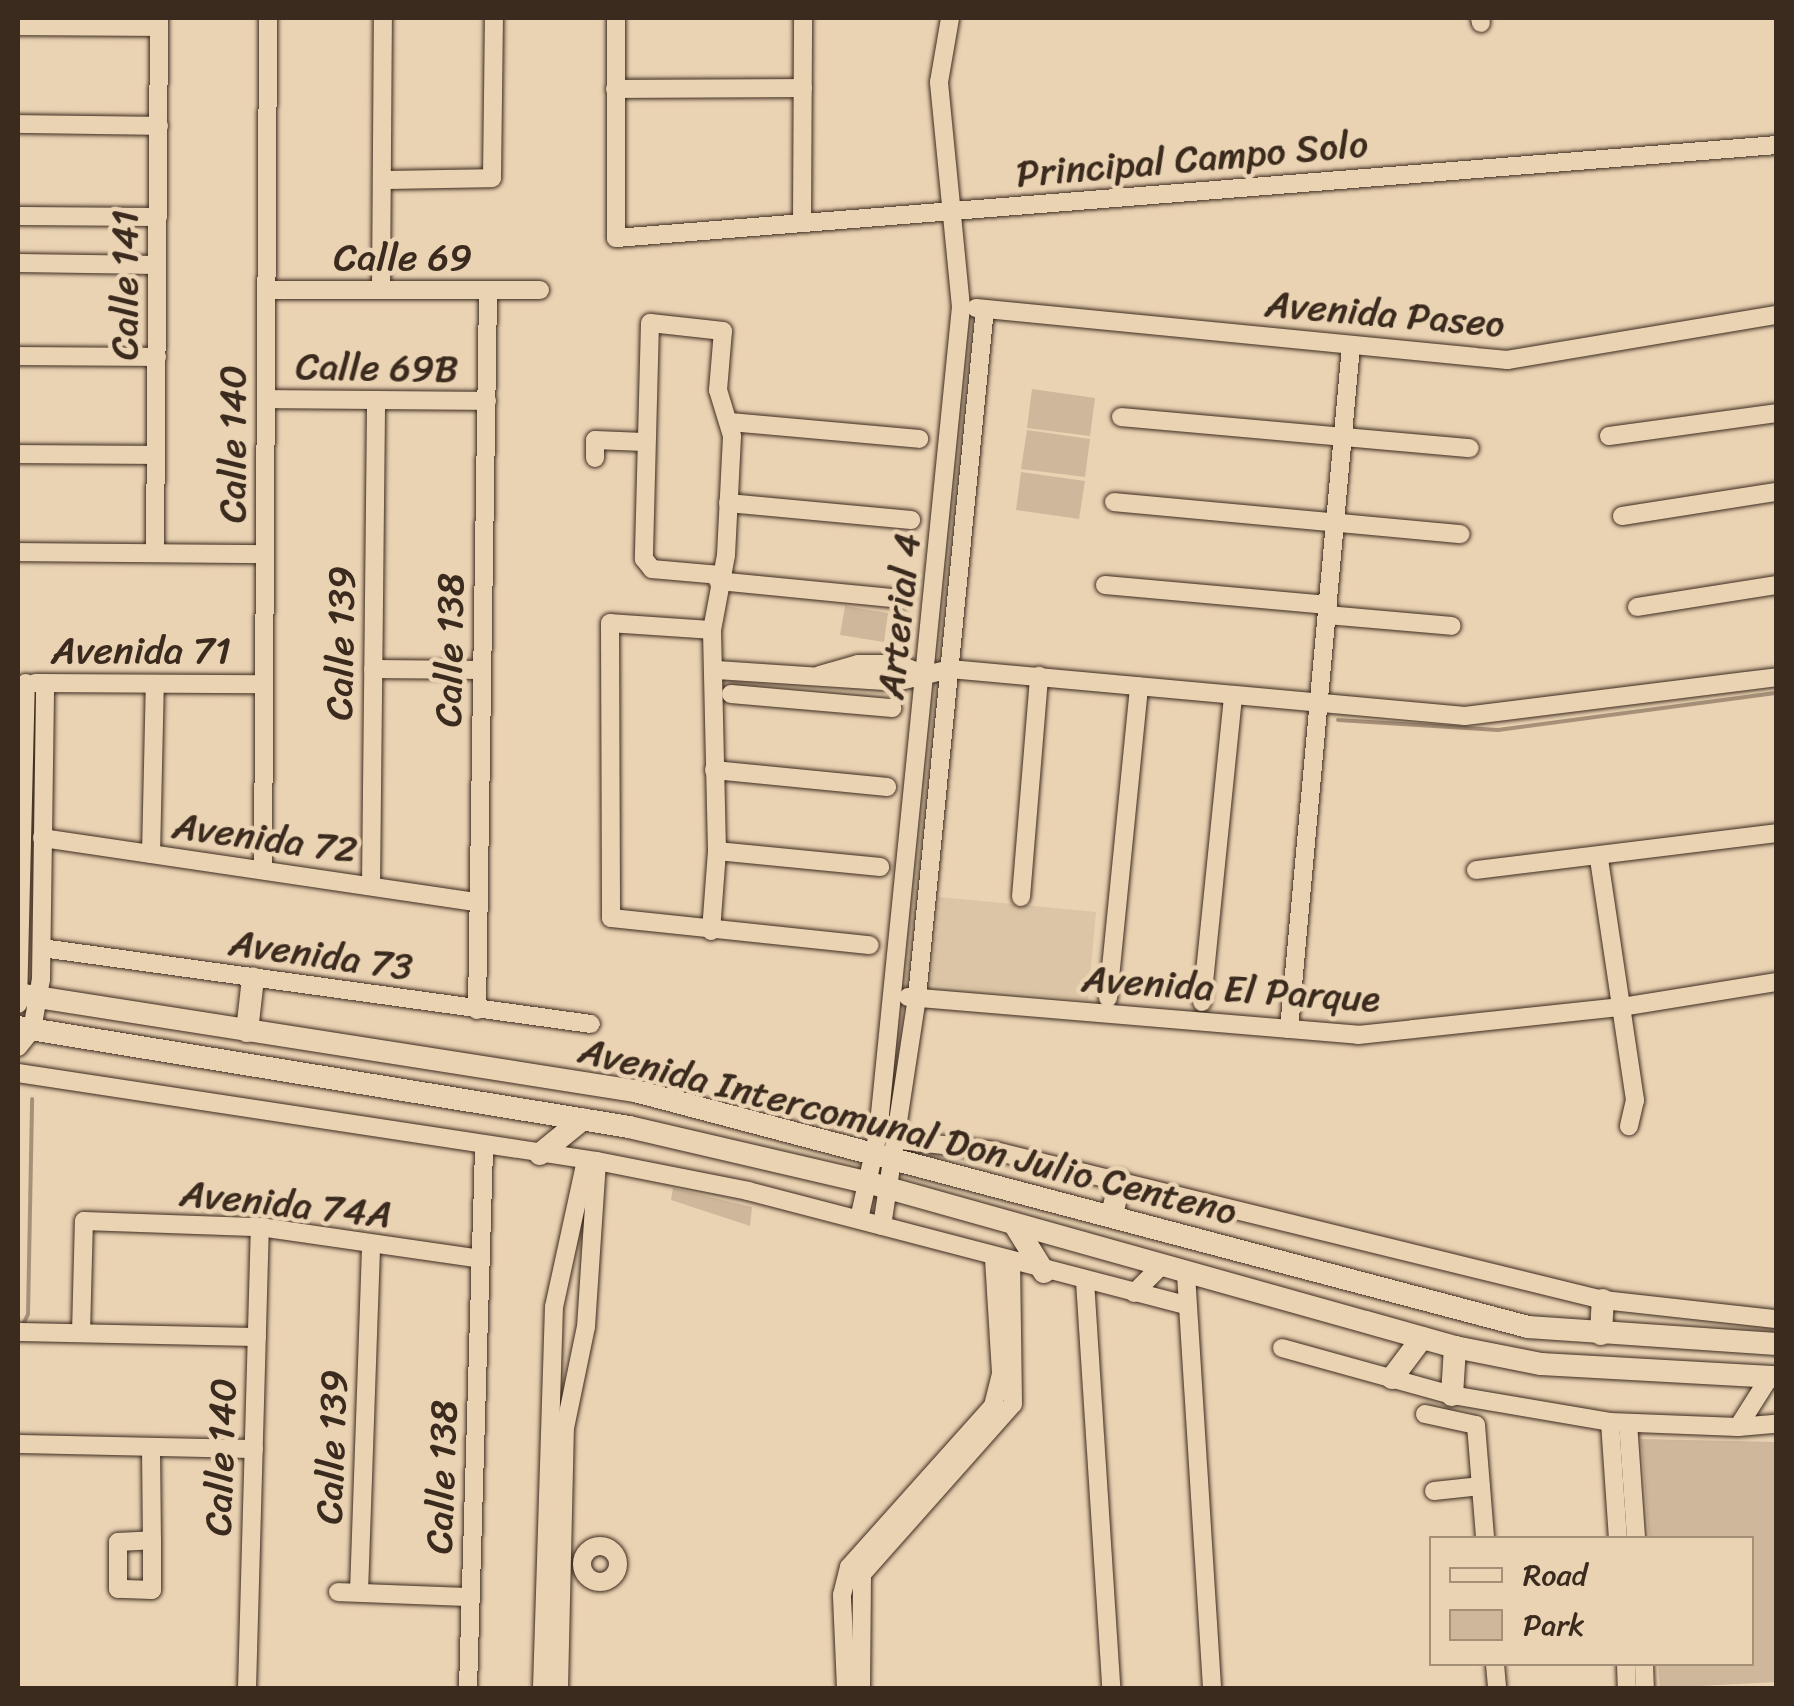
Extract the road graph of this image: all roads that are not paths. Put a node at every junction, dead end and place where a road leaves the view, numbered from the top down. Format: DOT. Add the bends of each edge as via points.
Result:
graph roads {
  1 [pos="268,18"];
  2 [pos="383,18"];
  3 [pos="494,18"];
  4 [pos="616,18"];
  5 [pos="803,18"];
  6 [pos="950,18"];
  7 [pos="159,22"];
  8 [pos="18,26"];
  9 [pos="615,88"];
  10 [pos="803,88"];
  11 [pos="18,124"];
  12 [pos="158,126"];
  13 [pos="1776,145"];
  14 [pos="382,180"];
  15 [pos="952,212"];
  16 [pos="18,216"];
  17 [pos="158,217"];
  18 [pos="802,223"];
  19 [pos="18,263"];
  20 [pos="158,264"];
  21 [pos="267,290"];
  22 [pos="381,290"];
  23 [pos="488,290"];
  24 [pos="540,290"];
  25 [pos="961,307"];
  26 [pos="985,309"];
  27 [pos="1776,315"];
  28 [pos="1351,346"];
  29 [pos="18,356"];
  30 [pos="157,358"];
  31 [pos="266,399"];
  32 [pos="376,400"];
  33 [pos="487,401"];
  34 [pos="1776,413"];
  35 [pos="1121,416"];
  36 [pos="730,422"];
  37 [pos="1609,436"];
  38 [pos="1343,437"];
  39 [pos="919,439"];
  40 [pos="644,442"];
  41 [pos="1470,448"];
  42 [pos="18,454"];
  43 [pos="156,455"];
  44 [pos="595,458"];
  45 [pos="1776,492"];
  46 [pos="1114,502"];
  47 [pos="728,503"];
  48 [pos="1622,516"];
  49 [pos="911,520"];
  50 [pos="1336,523"];
  51 [pos="1461,534"];
  52 [pos="18,552"];
  53 [pos="155,553"];
  54 [pos="265,554"];
  55 [pos="719,578"];
  56 [pos="1776,585"];
  57 [pos="1105,586"];
  58 [pos="903,599"];
  59 [pos="1637,607"];
  60 [pos="1328,610"];
  61 [pos="1452,626"];
  62 [pos="712,630"];
  63 [pos="950,668"];
  64 [pos="373,669"];
  65 [pos="482,670"];
  66 [pos="717,670"];
  67 [pos="784,675"];
  68 [pos="926,675"];
  69 [pos="1039,676"];
  70 [pos="1776,677"];
  71 [pos="30,683"];
  72 [pos="155,684"];
  73 [pos="264,684"];
  74 [pos="1139,687"];
  75 [pos="731,694"];
  76 [pos="1233,696"];
  77 [pos="780,698"];
  78 [pos="1319,703"];
  79 [pos="892,708"];
  80 [pos="714,770"];
  81 [pos="887,787"];
  82 [pos="1776,832"];
  83 [pos="42,838"];
  84 [pos="717,851"];
  85 [pos="151,854"];
  86 [pos="1599,859"];
  87 [pos="880,867"];
  88 [pos="263,870"];
  89 [pos="1476,870"];
  90 [pos="371,886"];
  91 [pos="1021,897"];
  92 [pos="478,902"];
  93 [pos="711,931"];
  94 [pos="28,945"];
  95 [pos="870,945"];
  96 [pos="253,978"];
  97 [pos="1776,982"];
  98 [pos="893,995"];
  99 [pos="23,998"];
  100 [pos="917,998"];
  101 [pos="1108,998"];
  102 [pos="1202,1002"];
  103 [pos="1622,1007"];
  104 [pos="477,1010"];
  105 [pos="591,1024"];
  106 [pos="1289,1029"];
  107 [pos="248,1032"];
  108 [pos="22,1035"];
  109 [pos="18,1074"];
  110 [pos="583,1119"];
  111 [pos="1629,1126"];
  112 [pos="484,1148"];
  113 [pos="891,1150"];
  114 [pos="540,1154"];
  115 [pos="591,1160"];
  116 [pos="1120,1181"];
  117 [pos="881,1186"];
  118 [pos="1112,1215"];
  119 [pos="859,1220"];
  120 [pos="882,1226"];
  121 [pos="1016,1226"];
  122 [pos="260,1227"];
  123 [pos="372,1244"];
  124 [pos="481,1259"];
  125 [pos="1003,1260"];
  126 [pos="1160,1267"];
  127 [pos="1044,1272"];
  128 [pos="1186,1274"];
  129 [pos="1085,1281"];
  130 [pos="1134,1292"];
  131 [pos="1604,1300"];
  132 [pos="1187,1305"];
  133 [pos="1776,1319"];
  134 [pos="22,1332"];
  135 [pos="81,1333"];
  136 [pos="1601,1334"];
  137 [pos="257,1337"];
  138 [pos="1422,1338"];
  139 [pos="1776,1344"];
  140 [pos="1455,1347"];
  141 [pos="1282,1348"];
  142 [pos="550,1367"];
  143 [pos="578,1370"];
  144 [pos="1392,1378"];
  145 [pos="1773,1378"];
  146 [pos="1452,1395"];
  147 [pos="1425,1414"];
  148 [pos="1619,1422"];
  149 [pos="1776,1424"];
  150 [pos="1738,1426"];
  151 [pos="18,1444"];
  152 [pos="151,1448"];
  153 [pos="254,1449"];
  154 [pos="1481,1486"];
  155 [pos="1434,1491"];
  156 [pos="1485,1536"];
  157 [pos="1618,1536"];
  158 [pos="1636,1536"];
  159 [pos="152,1540"];
  160 [pos="553,1556"];
  161 [pos="582,1563"];
  162 [pos="853,1578"];
  163 [pos="338,1592"];
  164 [pos="359,1592"];
  165 [pos="471,1597"];
  166 [pos="247,1688"];
  167 [pos="468,1688"];
  168 [pos="542,1688"];
  169 [pos="558,1688"];
  170 [pos="846,1688"];
  171 [pos="861,1688"];
  172 [pos="1111,1688"];
  173 [pos="1212,1688"];
  1 -- 21 [label="street, Calle 140"];
  2 -- 14 [label="street"];
  3 -- 14 [label="street" via="494,175"];
  4 -- 9 [label="street"];
  5 -- 10 [label="street"];
  6 -- 15 [label="street, Arterial 4" via="938,82"];
  7 -- 8 [label="street"];
  7 -- 12 [label="street, Calle 141"];
  9 -- 10 [label="street"];
  9 -- 18 [label="street, Principal Campo Solo" via="613,236"];
  10 -- 18 [label="street"];
  11 -- 12 [label="street"];
  12 -- 17 [label="street, Calle 141"];
  13 -- 15 [label="street, Principal Campo Solo"];
  14 -- 22 [label="street"];
  15 -- 18 [label="street, Principal Campo Solo"];
  15 -- 25 [label="street, Arterial 4"];
  16 -- 17 [label="street"];
  17 -- 20 [label="street, Calle 141"];
  19 -- 20 [label="street"];
  20 -- 30 [label="street, Calle 141"];
  21 -- 22 [label="street, Calle 69"];
  21 -- 31 [label="street, Calle 140"];
  22 -- 23 [label="street, Calle 69"];
  23 -- 24 [label="street, Calle 69"];
  23 -- 33 [label="street, Calle 138"];
  25 -- 26 [label="street"];
  25 -- 68 [label="street, Arterial 4"];
  26 -- 28 [label="street, Avenida Paseo"];
  26 -- 63 [label="street, Arterial 4"];
  27 -- 28 [label="street, Avenida Paseo" via="1507,360"];
  28 -- 38 [label="street"];
  29 -- 30 [label="street"];
  30 -- 43 [label="street, Calle 141"];
  31 -- 32 [label="street, Calle 69B"];
  31 -- 54 [label="street, Calle 140"];
  32 -- 33 [label="street, Calle 69B"];
  32 -- 64 [label="street, Calle 139"];
  33 -- 65 [label="street, Calle 138"];
  34 -- 37 [label="street"];
  35 -- 38 [label="street"];
  36 -- 39 [label="street"];
  36 -- 40 [label="street" via="718,390 721,328 650,323"];
  36 -- 47 [label="street"];
  38 -- 41 [label="street"];
  38 -- 50 [label="street"];
  40 -- 44 [label="street" via="595,440"];
  40 -- 55 [label="street" via="647,564"];
  42 -- 43 [label="street"];
  43 -- 53 [label="street, Calle 141"];
  45 -- 48 [label="street"];
  46 -- 50 [label="street"];
  47 -- 49 [label="street"];
  47 -- 55 [label="street"];
  50 -- 51 [label="street"];
  50 -- 60 [label="street"];
  52 -- 53 [label="street"];
  53 -- 54 [label="street"];
  54 -- 73 [label="street, Calle 140"];
  55 -- 58 [label="street"];
  55 -- 62 [label="street"];
  56 -- 59 [label="street"];
  57 -- 60 [label="street"];
  60 -- 61 [label="street"];
  60 -- 78 [label="street"];
  62 -- 66 [label="street"];
  62 -- 93 [label="street" via="610,625 611,918"];
  63 -- 68 [label="street"];
  63 -- 69 [label="street"];
  63 -- 100 [label="street, Arterial 4"];
  64 -- 65 [label="street"];
  64 -- 90 [label="street, Calle 139"];
  65 -- 92 [label="street, Calle 138"];
  66 -- 67 [label="street"];
  66 -- 80 [label="street"];
  67 -- 68 [label="street" via="815,677 872,664 898,664"];
  67 -- 77 [label="street"];
  68 -- 98 [label="street, Arterial 4"];
  69 -- 74 [label="street"];
  69 -- 91 [label="street"];
  70 -- 78 [label="street" via="1503,714"];
  71 -- 72 [label="street, Avenida 71"];
  71 -- 83 [label="street"];
  71 -- 94 [label="street"];
  72 -- 73 [label="street, Avenida 71"];
  72 -- 85 [label="street"];
  73 -- 88 [label="street, Calle 140"];
  74 -- 76 [label="street"];
  74 -- 101 [label="street"];
  75 -- 77 [label="street"];
  76 -- 78 [label="street"];
  76 -- 102 [label="street"];
  77 -- 79 [label="street"];
  78 -- 106 [label="street"];
  80 -- 81 [label="street"];
  80 -- 84 [label="street"];
  82 -- 86 [label="street"];
  83 -- 85 [label="street, Avenida 72"];
  83 -- 94 [label="street"];
  84 -- 87 [label="street"];
  84 -- 93 [label="street"];
  85 -- 88 [label="street, Avenida 72"];
  86 -- 89 [label="street"];
  86 -- 103 [label="street"];
  88 -- 90 [label="street, Avenida 72"];
  90 -- 92 [label="street, Avenida 72"];
  92 -- 104 [label="street, Calle 138"];
  93 -- 95 [label="street"];
  94 -- 96 [label="street, Avenida 73"];
  94 -- 99 [label="street"];
  96 -- 104 [label="street, Avenida 73"];
  96 -- 107 [label="main road"];
  97 -- 103 [label="street, Avenida El Parque"];
  98 -- 100 [label="street, Avenida El Parque"];
  98 -- 113 [label="street, Arterial 4"];
  99 -- 107 [label="main road, Avenida Intercomunal Don Julio Centeno"];
  99 -- 108 [label="street"];
  100 -- 106 [label="street, Avenida El Parque"];
  100 -- 113 [label="street, Arterial 4"];
  103 -- 106 [label="street, Avenida El Parque" via="1407,1032"];
  103 -- 111 [label="street" via="1635,1100"];
  104 -- 105 [label="street, Avenida 73"];
  107 -- 113 [label="main road, Avenida Intercomunal Don Julio Centeno" via="636,1091"];
  108 -- 110 [label="main road, Avenida Intercomunal Don Julio Centeno"];
  109 -- 112 [label="street"];
  110 -- 114 [label="main road"];
  110 -- 117 [label="main road, Avenida Intercomunal Don Julio Centeno"];
  112 -- 114 [label="street"];
  112 -- 124 [label="street, Calle 138"];
  113 -- 116 [label="street, Avenida Intercomunal Don Julio Centeno" via="995,1151"];
  113 -- 117 [label="street, Arterial 4"];
  113 -- 118 [label="main road, Avenida Intercomunal Don Julio Centeno"];
  114 -- 115 [label="street"];
  115 -- 119 [label="street"];
  115 -- 142 [label="street" via="554,1307"];
  115 -- 143 [label="street"];
  116 -- 118 [label="main road"];
  116 -- 131 [label="street, Avenida Intercomunal Don Julio Centeno"];
  117 -- 119 [label="street, Arterial 4"];
  117 -- 120 [label="street, Arterial 4"];
  117 -- 121 [label="main road, Avenida Intercomunal Don Julio Centeno"];
  118 -- 136 [label="main road, Avenida Intercomunal Don Julio Centeno" via="1416,1302 1528,1327"];
  119 -- 120 [label="street"];
  120 -- 125 [label="street"];
  121 -- 126 [label="main road, Avenida Intercomunal Don Julio Centeno"];
  121 -- 127 [label="main road"];
  122 -- 123 [label="street, Avenida 74A"];
  122 -- 135 [label="street, Avenida 74A" via="84,1221"];
  122 -- 137 [label="street, Calle 140"];
  123 -- 124 [label="street, Avenida 74A"];
  123 -- 164 [label="street, Calle 139"];
  124 -- 165 [label="street, Calle 138"];
  125 -- 127 [label="street"];
  125 -- 162 [label="street" via="1014,1404"];
  126 -- 128 [label="main road, Avenida Intercomunal Don Julio Centeno"];
  126 -- 130 [label="street"];
  127 -- 129 [label="street"];
  128 -- 132 [label="street"];
  128 -- 138 [label="main road, Avenida Intercomunal Don Julio Centeno"];
  129 -- 130 [label="street"];
  129 -- 172 [label="street"];
  130 -- 132 [label="street"];
  131 -- 133 [label="street, Avenida Intercomunal Don Julio Centeno"];
  131 -- 136 [label="main road"];
  132 -- 173 [label="street"];
  134 -- 135 [label="street"];
  135 -- 137 [label="street"];
  136 -- 139 [label="main road, Avenida Intercomunal Don Julio Centeno"];
  137 -- 153 [label="street, Calle 140"];
  138 -- 140 [label="main road, Avenida Intercomunal Don Julio Centeno"];
  138 -- 144 [label="main road"];
  140 -- 145 [label="main road, Avenida Intercomunal Don Julio Centeno" via="1636,1374"];
  140 -- 146 [label="main road"];
  141 -- 144 [label="street"];
  142 -- 143 [label="street"];
  142 -- 160 [label="street"];
  143 -- 160 [label="street" via="565,1428"];
  144 -- 146 [label="street"];
  145 -- 150 [label="street, Avenida Intercomunal Don Julio Centeno"];
  146 -- 148 [label="street"];
  147 -- 154 [label="street" via="1476,1425"];
  148 -- 150 [label="street"];
  148 -- 157 [label="street"];
  148 -- 158 [label="street"];
  149 -- 150 [label="street"];
  151 -- 152 [label="street"];
  152 -- 153 [label="street"];
  152 -- 159 [label="street"];
  153 -- 166 [label="street, Calle 140"];
  154 -- 155 [label="street"];
  154 -- 156 [label="street"];
  160 -- 161 [label="street"];
  160 -- 168 [label="street"];
  160 -- 169 [label="street"];
  162 -- 170 [label="street"];
  162 -- 171 [label="street"];
  163 -- 164 [label="street"];
  164 -- 165 [label="street"];
  165 -- 167 [label="street, Calle 138"];
}
